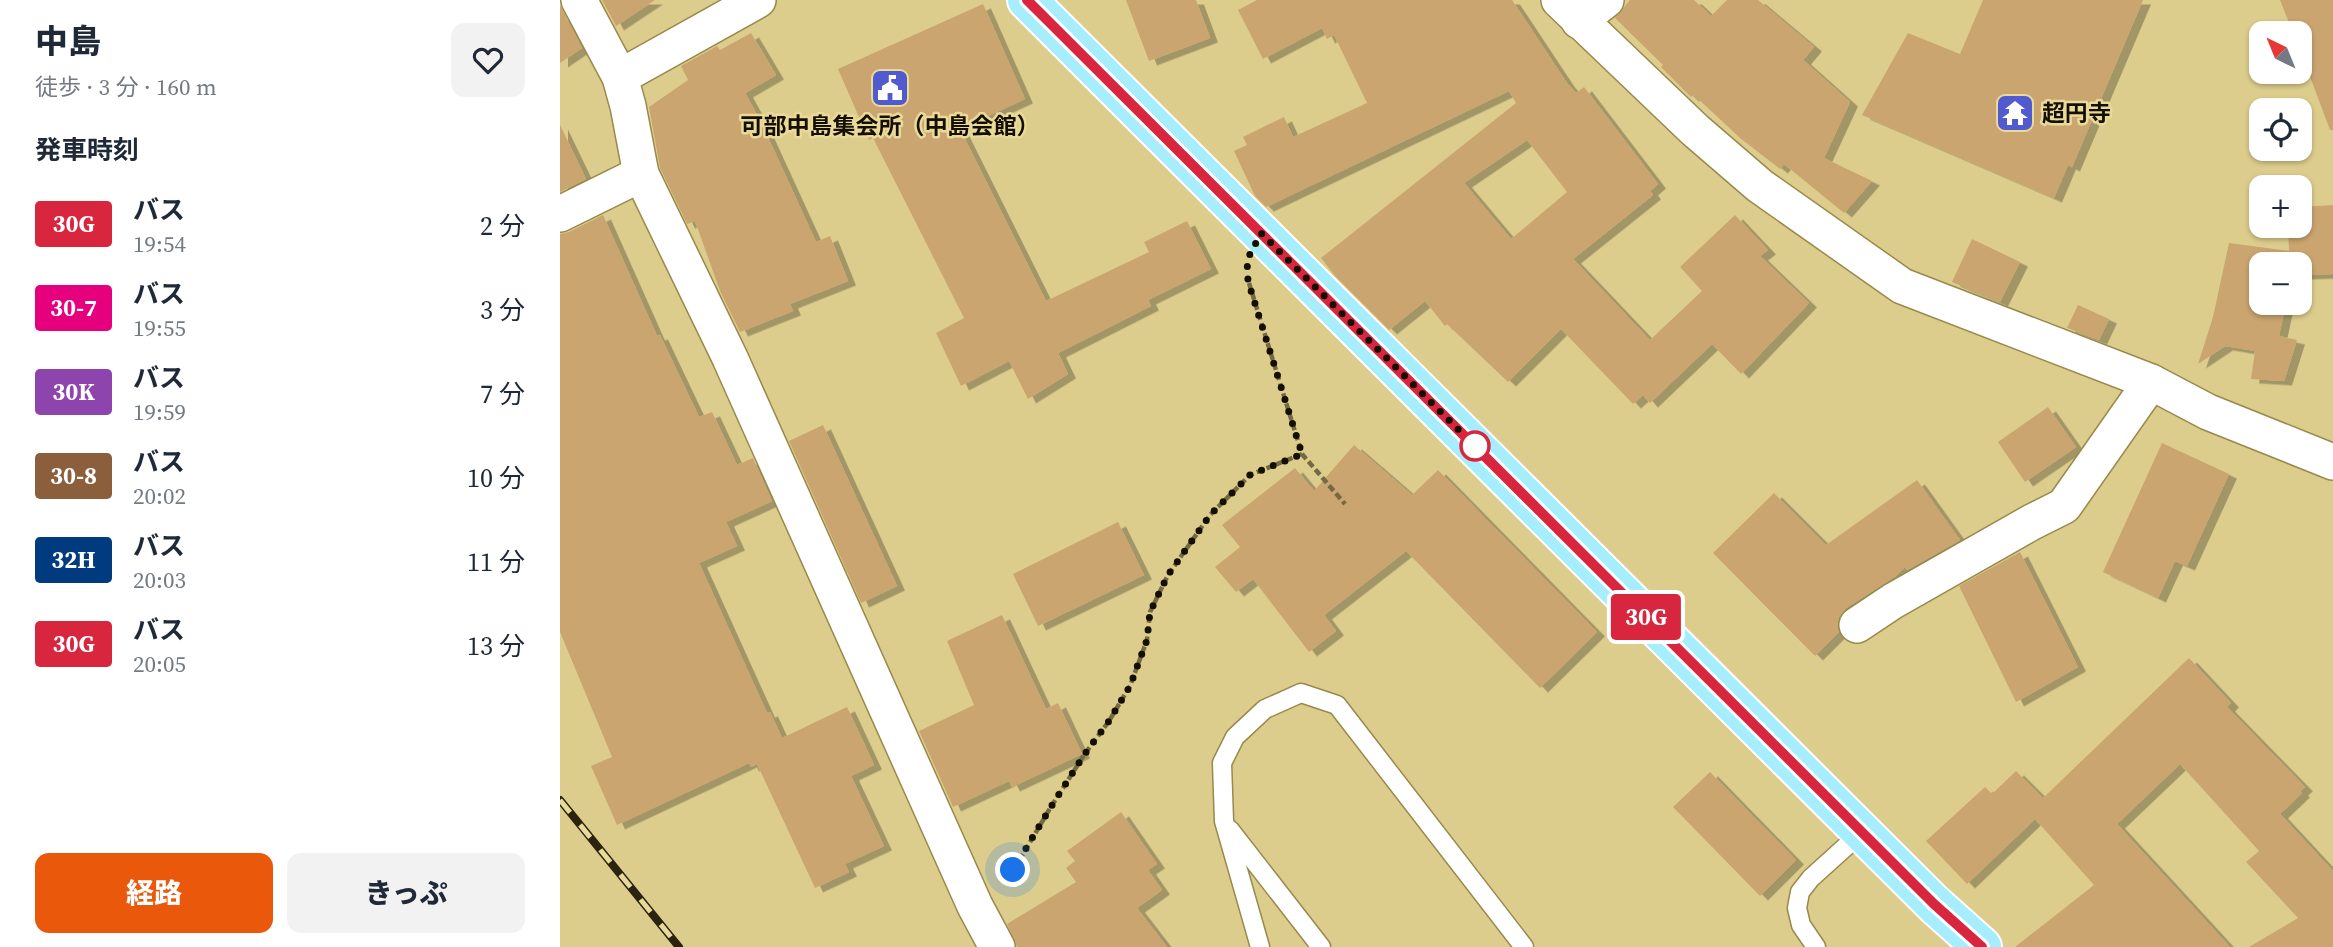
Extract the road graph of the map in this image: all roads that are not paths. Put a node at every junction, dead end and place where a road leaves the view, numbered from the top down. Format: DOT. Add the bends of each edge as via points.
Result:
graph roads {
  1 [pos="579,0"];
  2 [pos="758,0"];
  3 [pos="1027,0"];
  4 [pos="1581,7"];
  5 [pos="620,77"];
  6 [pos="641,174"];
  7 [pos="560,214"];
  8 [pos="2151,382"];
  9 [pos="2333,462"];
  10 [pos="1857,625"];
  11 [pos="1224,821"];
  12 [pos="1862,832"];
  13 [pos="997,947"];
  14 [pos="1260,947"];
  15 [pos="1321,947"];
  16 [pos="1524,947"];
  17 [pos="1816,947"];
  18 [pos="1982,947"];
  1 -- 5 [label="street"];
  2 -- 5 [label="street"];
  3 -- 12 [label="main road"];
  4 -- 8 [label="street" via="1696,130 1760,186 1902,286"];
  5 -- 6 [label="street"];
  6 -- 7 [label="street"];
  6 -- 13 [label="street" via="736,371"];
  8 -- 9 [label="street" via="2208,412"];
  8 -- 10 [label="street" via="2064,506"];
  11 -- 14 [label="lane"];
  11 -- 15 [label="lane"];
  11 -- 16 [label="lane" via="1222,763 1235,737 1265,709 1301,693 1337,705"];
  12 -- 17 [label="lane" via="1800,892 1801,925"];
  12 -- 18 [label="main road"];
}
